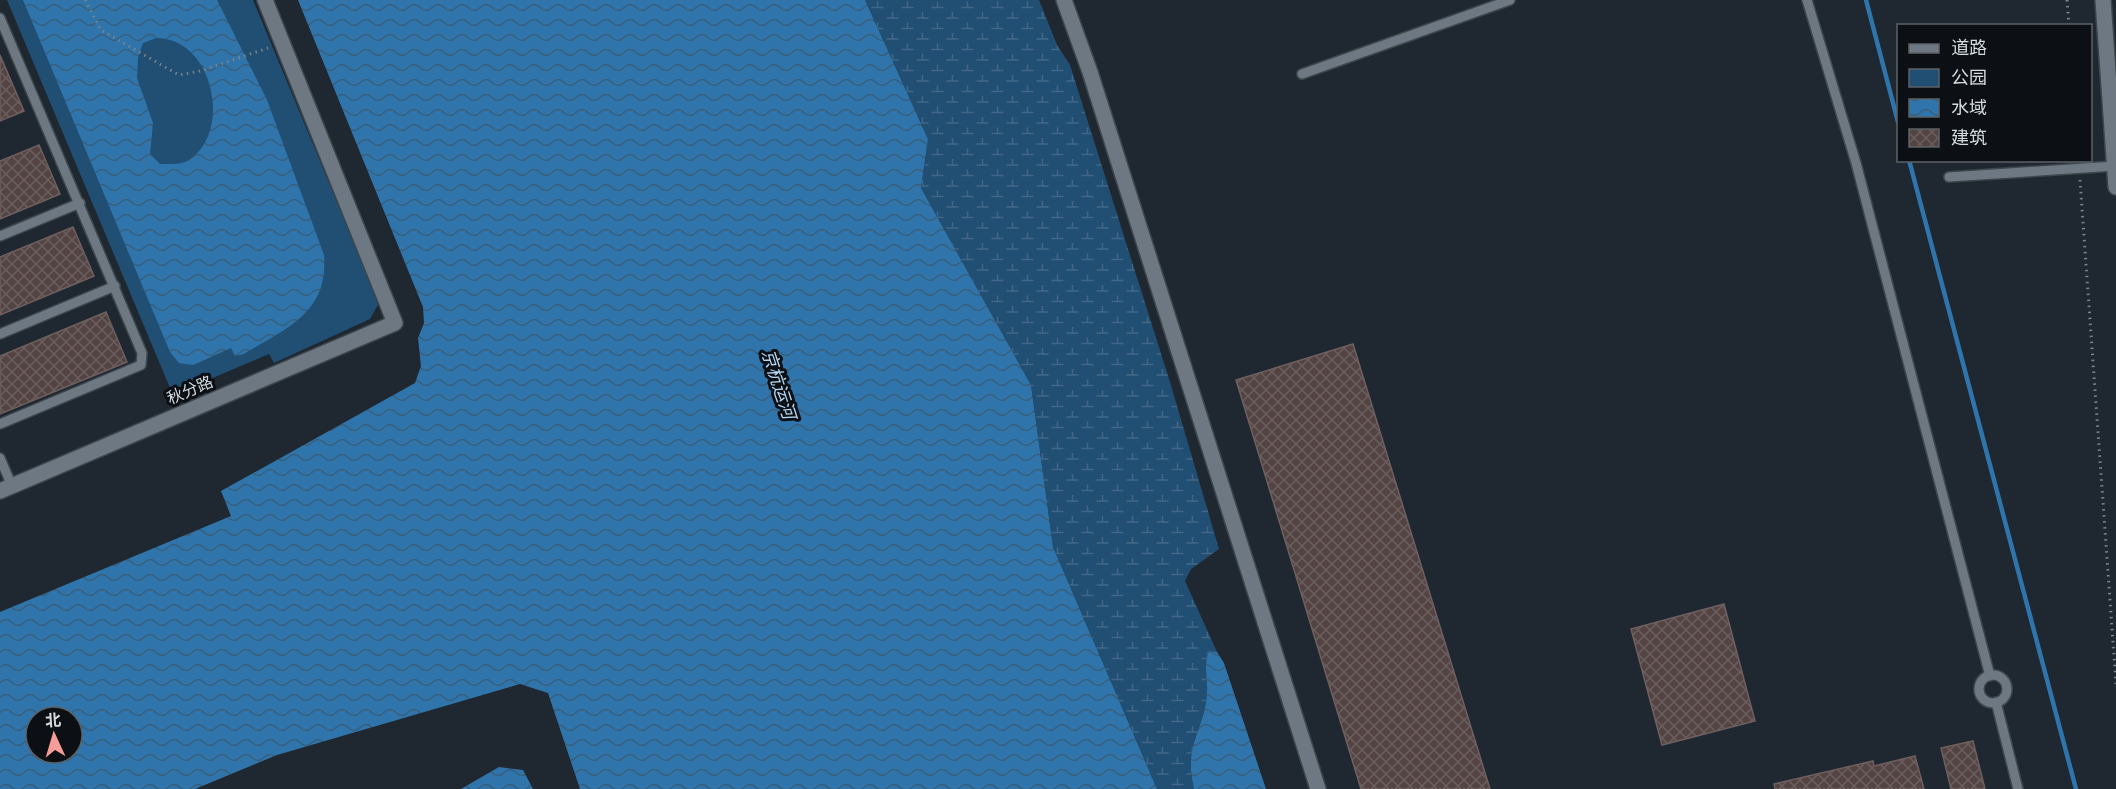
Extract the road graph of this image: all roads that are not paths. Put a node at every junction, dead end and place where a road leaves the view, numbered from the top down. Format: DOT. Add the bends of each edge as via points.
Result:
graph roads {
  1 [pos="265,0"];
  2 [pos="1064,0"];
  3 [pos="1510,0"];
  4 [pos="1807,0"];
  5 [pos="2103,0"];
  6 [pos="0,18"];
  7 [pos="3,37"];
  8 [pos="1302,74"];
  9 [pos="2115,166"];
  10 [pos="1949,177"];
  11 [pos="2116,187"];
  12 [pos="80,203"];
  13 [pos="0,236"];
  14 [pos="115,286"];
  15 [pos="0,334"];
  16 [pos="0,424"];
  17 [pos="0,458"];
  18 [pos="6,488"];
  19 [pos="1990,675"];
  20 [pos="1996,702"];
  21 [pos="1318,789"];
  22 [pos="2018,789"];
  1 -- 18 [label="street, 秋分路" via="395,323"];
  2 -- 21 [label="street"];
  3 -- 8 [label="lane"];
  4 -- 19 [label="lane" via="1856,163"];
  5 -- 9 [label="street"];
  6 -- 7 [label="lane"];
  7 -- 12 [label="lane"];
  9 -- 10 [label="lane"];
  9 -- 11 [label="street"];
  12 -- 13 [label="lane"];
  12 -- 14 [label="lane"];
  14 -- 15 [label="lane"];
  14 -- 16 [label="lane" via="142,353 141,365"];
  17 -- 18 [label="lane"];
  19 -- 20 [label="lane" via="2000,677 2007,688 2004,697"];
  19 -- 20 [label="lane" via="1981,682 1979,691 1984,699"];
  20 -- 22 [label="lane"];
}
